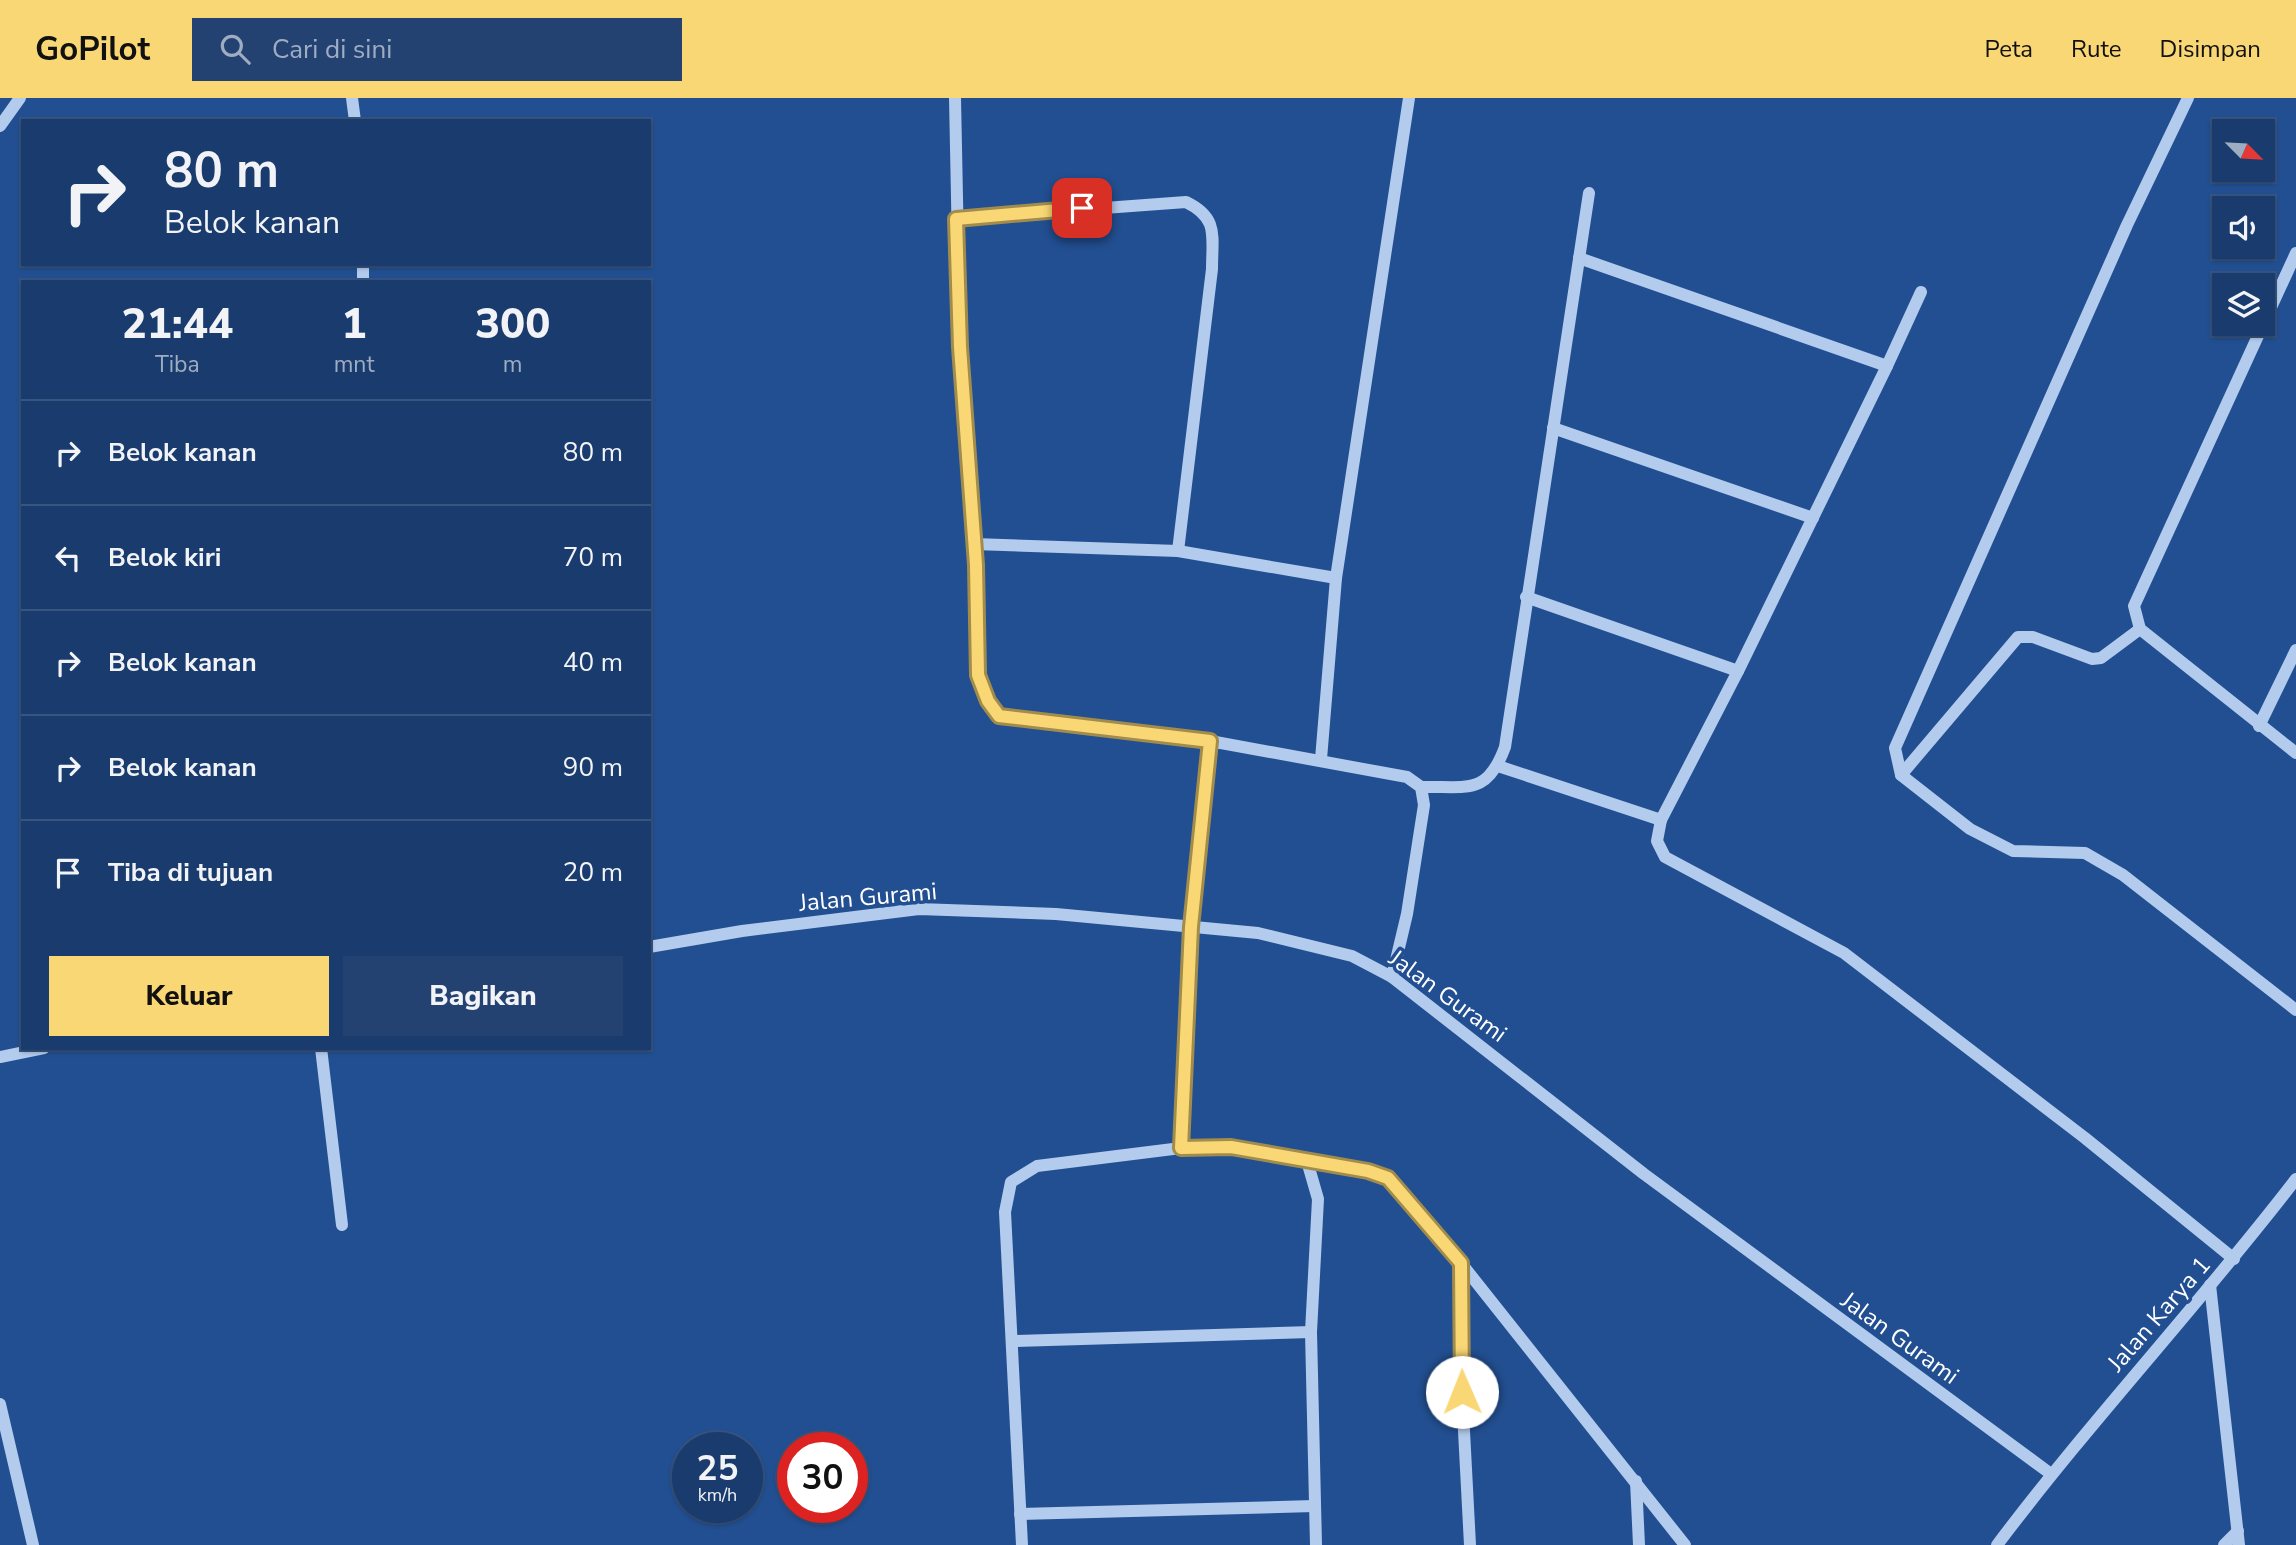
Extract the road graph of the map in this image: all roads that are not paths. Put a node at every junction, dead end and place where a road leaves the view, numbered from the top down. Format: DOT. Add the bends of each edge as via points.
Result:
graph roads {
  1 [pos="20,98"];
  2 [pos="352,98"];
  3 [pos="954,98"];
  4 [pos="1409,98"];
  5 [pos="2188,98"];
  6 [pos="355,119"];
  7 [pos="0,126"];
  8 [pos="1589,193"];
  9 [pos="956,219"];
  10 [pos="2296,253"];
  11 [pos="1579,258"];
  12 [pos="1921,292"];
  13 [pos="1887,366"];
  14 [pos="1553,428"];
  15 [pos="1814,518"];
  16 [pos="974,544"];
  17 [pos="1178,551"];
  18 [pos="1336,578"];
  19 [pos="1526,597"];
  20 [pos="2140,629"];
  21 [pos="2296,650"];
  22 [pos="1738,671"];
  23 [pos="2259,726"];
  24 [pos="1210,741"];
  25 [pos="2296,753"];
  26 [pos="1321,759"];
  27 [pos="1498,766"];
  28 [pos="1901,775"];
  29 [pos="1422,787"];
  30 [pos="1661,820"];
  31 [pos="1191,927"];
  32 [pos="651,947"];
  33 [pos="1392,977"];
  34 [pos="2296,1010"];
  35 [pos="34,1050"];
  36 [pos="321,1050"];
  37 [pos="0,1057"];
  38 [pos="1181,1148"];
  39 [pos="1307,1161"];
  40 [pos="2296,1179"];
  41 [pos="342,1226"];
  42 [pos="2235,1259"];
  43 [pos="1461,1263"];
  44 [pos="2210,1285"];
  45 [pos="1311,1332"];
  46 [pos="1012,1341"];
  47 [pos="0,1404"];
  48 [pos="2051,1474"];
  49 [pos="1636,1481"];
  50 [pos="1314,1506"];
  51 [pos="1020,1514"];
  52 [pos="2238,1531"];
  53 [pos="33,1545"];
  54 [pos="1022,1545"];
  55 [pos="1316,1545"];
  56 [pos="1470,1545"];
  57 [pos="1639,1545"];
  58 [pos="1685,1545"];
  59 [pos="1997,1545"];
  60 [pos="2224,1545"];
  61 [pos="2239,1545"];
  1 -- 7 [label="street"];
  2 -- 6 [label="street"];
  3 -- 9 [label="street"];
  4 -- 18 [label="street"];
  5 -- 28 [label="street" via="1895,748"];
  8 -- 11 [label="street"];
  9 -- 16 [label="street"];
  9 -- 17 [label="street" via="1186,202 1203,210 1212,224 1212,269"];
  10 -- 20 [label="street" via="2134,606"];
  11 -- 13 [label="street"];
  11 -- 14 [label="street"];
  12 -- 13 [label="street"];
  13 -- 15 [label="street"];
  14 -- 15 [label="street"];
  14 -- 19 [label="street"];
  15 -- 22 [label="street"];
  16 -- 17 [label="street"];
  16 -- 24 [label="street" via="978,675 999,716"];
  17 -- 18 [label="street"];
  18 -- 26 [label="street"];
  19 -- 22 [label="street"];
  19 -- 27 [label="street" via="1505,747"];
  20 -- 23 [label="street"];
  20 -- 28 [label="street" via="2101,658 2092,659 2033,637 2018,637"];
  21 -- 23 [label="street"];
  22 -- 30 [label="street"];
  23 -- 25 [label="street"];
  24 -- 26 [label="street"];
  24 -- 31 [label="street"];
  26 -- 29 [label="street" via="1407,776"];
  27 -- 29 [label="street" via="1490,779 1475,786"];
  27 -- 30 [label="street"];
  28 -- 34 [label="street" via="1970,829 2013,850 2085,853 2123,875"];
  29 -- 33 [label="street" via="1424,805 1407,914"];
  30 -- 42 [label="street" via="1657,841 1665,857 1844,953"];
  31 -- 32 [label="street, Jalan Gurami" via="1056,914 919,909"];
  31 -- 33 [label="street, Jalan Gurami" via="1258,933 1352,956"];
  31 -- 38 [label="street"];
  33 -- 48 [label="street, Jalan Gurami" via="1644,1174"];
  35 -- 37 [label="street"];
  36 -- 41 [label="street"];
  38 -- 39 [label="street" via="1231,1147"];
  38 -- 46 [label="street" via="1037,1166 1011,1182 1005,1212"];
  39 -- 43 [label="street" via="1388,1178"];
  39 -- 45 [label="street" via="1318,1199"];
  40 -- 42 [label="street, Jalan Karya 1"];
  42 -- 44 [label="street, Jalan Karya 1"];
  43 -- 49 [label="street"];
  43 -- 56 [label="street"];
  44 -- 48 [label="street, Jalan Karya 1"];
  44 -- 52 [label="street"];
  45 -- 46 [label="street"];
  45 -- 50 [label="street"];
  46 -- 51 [label="street"];
  47 -- 53 [label="street"];
  48 -- 59 [label="street, Jalan Karya 1"];
  49 -- 57 [label="street"];
  49 -- 58 [label="street"];
  50 -- 51 [label="street"];
  50 -- 55 [label="street"];
  51 -- 54 [label="street"];
  52 -- 60 [label="street"];
  52 -- 61 [label="street"];
}
